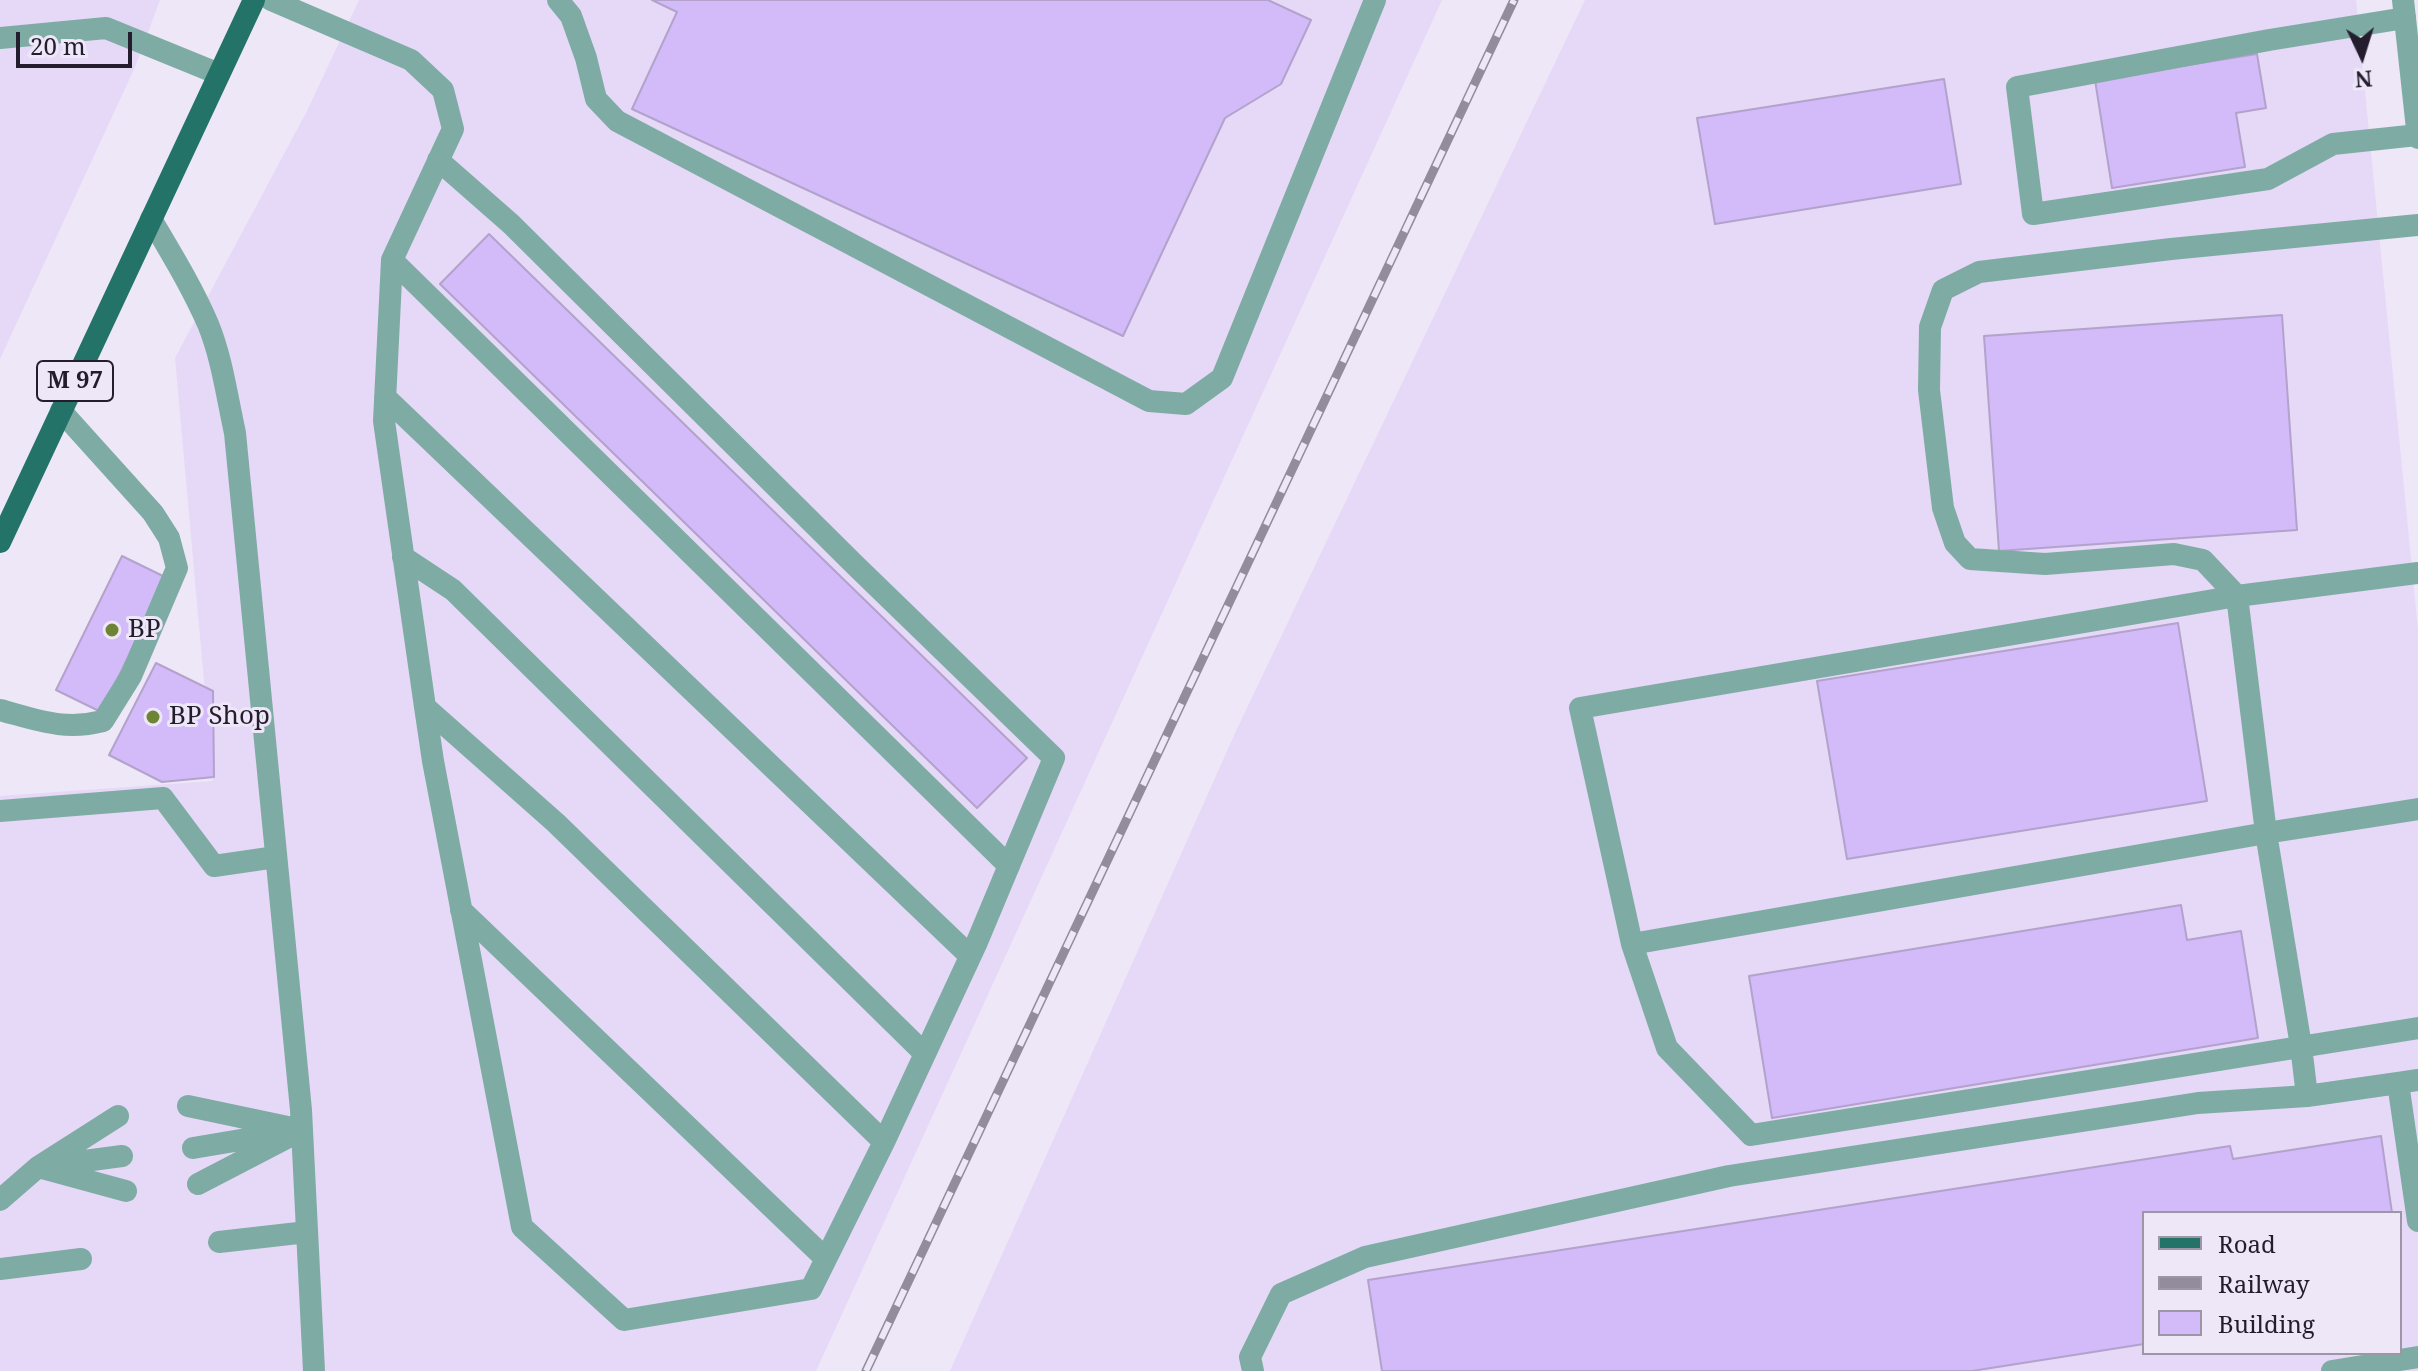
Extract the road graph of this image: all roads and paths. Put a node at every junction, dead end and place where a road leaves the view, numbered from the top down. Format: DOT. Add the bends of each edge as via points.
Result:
graph roads {
  1 [pos="254,0"];
  2 [pos="271,0"];
  3 [pos="558,0"];
  4 [pos="1375,0"];
  5 [pos="2404,9"];
  6 [pos="0,38"];
  7 [pos="219,74"];
  8 [pos="2418,136"];
  9 [pos="438,160"];
  10 [pos="151,219"];
  11 [pos="2418,225"];
  12 [pos="392,260"];
  13 [pos="385,397"];
  14 [pos="61,411"];
  15 [pos="0,542"];
  16 [pos="403,557"];
  17 [pos="2418,573"];
  18 [pos="2237,596"];
  19 [pos="425,707"];
  20 [pos="0,710"];
  21 [pos="2418,809"];
  22 [pos="0,811"];
  23 [pos="2266,833"];
  24 [pos="276,857"];
  25 [pos="1009,866"];
  26 [pos="461,910"];
  27 [pos="1632,944"];
  28 [pos="970,956"];
  29 [pos="2418,1028"];
  30 [pos="2301,1046"];
  31 [pos="925,1054"];
  32 [pos="2408,1082"];
  33 [pos="2307,1096"];
  34 [pos="188,1106"];
  35 [pos="118,1116"];
  36 [pos="302,1130"];
  37 [pos="884,1142"];
  38 [pos="193,1148"];
  39 [pos="122,1156"];
  40 [pos="38,1167"];
  41 [pos="198,1184"];
  42 [pos="126,1191"];
  43 [pos="0,1200"];
  44 [pos="2418,1221"];
  45 [pos="307,1232"];
  46 [pos="219,1242"];
  47 [pos="81,1259"];
  48 [pos="826,1259"];
  49 [pos="0,1269"];
  50 [pos="2418,1357"];
  51 [pos="314,1371"];
  52 [pos="1253,1371"];
  53 [pos="2332,1371"];
  1 -- 7 [label="main road, M 97"];
  2 -- 9 [label="street" via="411,60 443,90 453,129"];
  3 -- 4 [label="street" via="571,16 596,99 617,121 1149,401 1186,404 1222,378"];
  5 -- 8 [label="street"];
  5 -- 8 [label="street" via="2017,87 2033,214 2268,179 2333,144"];
  6 -- 7 [label="street" via="106,28"];
  7 -- 10 [label="main road, M 97"];
  9 -- 12 [label="street"];
  9 -- 25 [label="street" via="511,224 1054,758"];
  10 -- 14 [label="main road, M 97"];
  10 -- 24 [label="street" via="209,326 235,433"];
  11 -- 18 [label="street" via="1979,272 1943,290 1930,327 1929,390 1943,508 1955,543 1970,559 2045,564 2174,554 2203,560"];
  12 -- 13 [label="street"];
  12 -- 25 [label="street"];
  13 -- 16 [label="street"];
  13 -- 28 [label="street"];
  14 -- 15 [label="main road, M 97"];
  14 -- 20 [label="street" via="153,513 169,538 177,568 131,676 103,721 56,725"];
  16 -- 19 [label="street"];
  16 -- 31 [label="street" via="453,590"];
  17 -- 18 [label="street"];
  18 -- 23 [label="street"];
  18 -- 27 [label="street" via="1580,708"];
  19 -- 26 [label="street"];
  19 -- 37 [label="street" via="556,823"];
  21 -- 23 [label="street"];
  22 -- 24 [label="street" via="163,798 214,866"];
  23 -- 27 [label="street"];
  23 -- 30 [label="street"];
  24 -- 36 [label="street"];
  25 -- 28 [label="street"];
  26 -- 48 [label="street"];
  26 -- 48 [label="street" via="522,1227 624,1320 811,1289"];
  27 -- 30 [label="street" via="1667,1048 1751,1135"];
  28 -- 31 [label="street"];
  29 -- 30 [label="street"];
  30 -- 33 [label="street"];
  31 -- 37 [label="street"];
  32 -- 33 [label="street"];
  32 -- 44 [label="street"];
  33 -- 52 [label="street" via="2198,1103 1729,1176 1365,1257 1281,1294 1250,1357"];
  34 -- 36 [label="street"];
  35 -- 40 [label="street"];
  36 -- 38 [label="street"];
  36 -- 41 [label="street"];
  36 -- 45 [label="street"];
  37 -- 48 [label="street"];
  39 -- 40 [label="street"];
  40 -- 42 [label="street"];
  40 -- 43 [label="street"];
  45 -- 46 [label="street"];
  45 -- 51 [label="street"];
  47 -- 49 [label="street"];
  50 -- 53 [label="street"];
}
